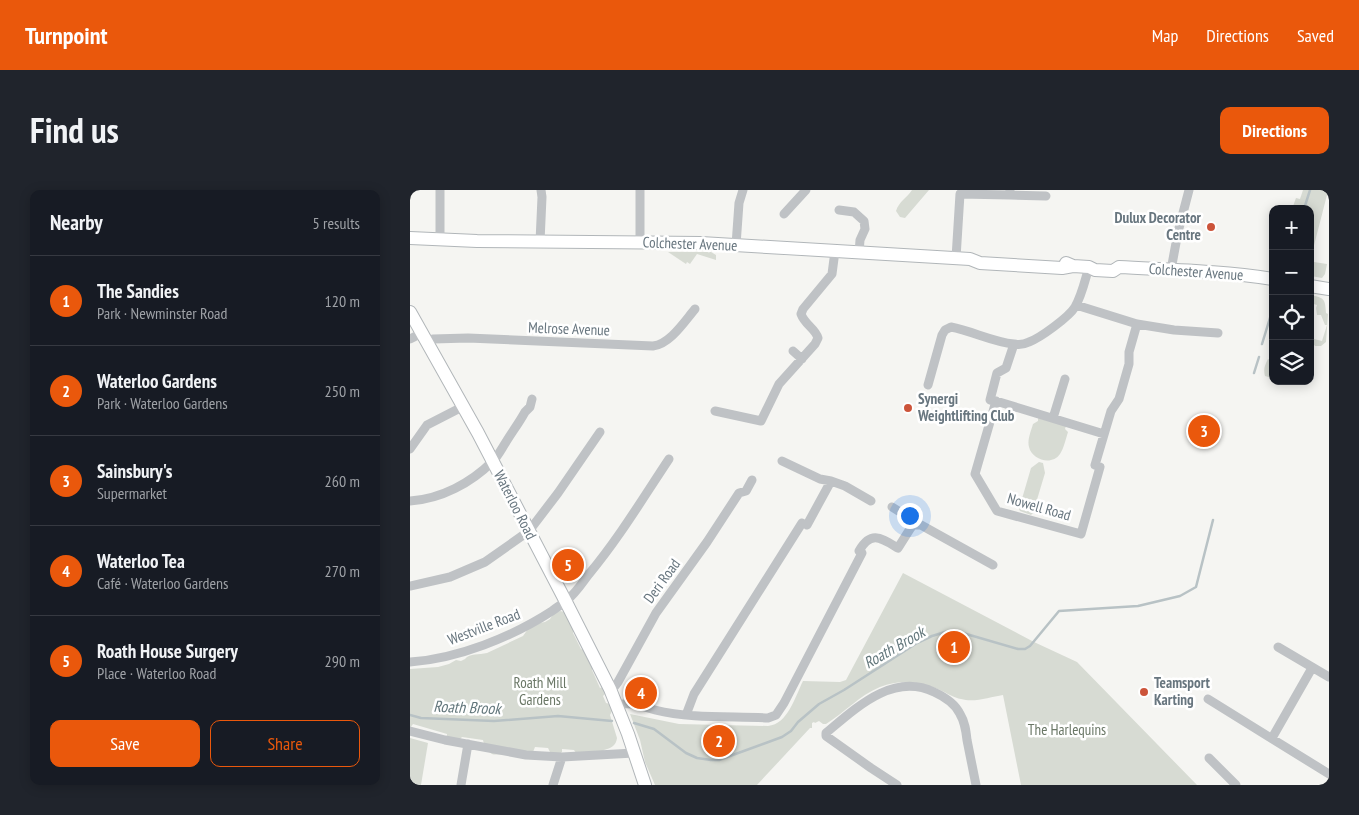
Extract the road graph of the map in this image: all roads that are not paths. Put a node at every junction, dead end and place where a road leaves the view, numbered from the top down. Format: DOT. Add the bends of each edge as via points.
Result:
graph roads {
  1 [pos="440,190"];
  2 [pos="541,190"];
  3 [pos="640,190"];
  4 [pos="743,190"];
  5 [pos="806,190"];
  6 [pos="1189,190"];
  7 [pos="1010,192"];
  8 [pos="1046,196"];
  9 [pos="839,210"];
  10 [pos="784,214"];
  11 [pos="410,238"];
  12 [pos="440,240"];
  13 [pos="540,242"];
  14 [pos="640,243"];
  15 [pos="736,246"];
  16 [pos="835,251"];
  17 [pos="859,252"];
  18 [pos="956,258"];
  19 [pos="1089,267"];
  20 [pos="1171,270"];
  21 [pos="1269,279"];
  22 [pos="1314,287"];
  23 [pos="1329,289"];
  24 [pos="1076,305"];
  25 [pos="695,310"];
  26 [pos="410,312"];
  27 [pos="1137,324"];
  28 [pos="1218,333"];
  29 [pos="425,337"];
  30 [pos="410,339"];
  31 [pos="1014,344"];
  32 [pos="794,351"];
  33 [pos="802,359"];
  34 [pos="1065,379"];
  35 [pos="928,384"];
  36 [pos="532,399"];
  37 [pos="996,401"];
  38 [pos="464,406"];
  39 [pos="715,411"];
  40 [pos="1053,418"];
  41 [pos="410,431"];
  42 [pos="600,432"];
  43 [pos="420,433"];
  44 [pos="1104,434"];
  45 [pos="410,449"];
  46 [pos="669,459"];
  47 [pos="493,461"];
  48 [pos="782,461"];
  49 [pos="752,480"];
  50 [pos="831,481"];
  51 [pos="410,501"];
  52 [pos="871,501"];
  53 [pos="892,508"];
  54 [pos="913,525"];
  55 [pos="529,531"];
  56 [pos="993,564"];
  57 [pos="410,586"];
  58 [pos="566,602"];
  59 [pos="1278,647"];
  60 [pos="410,662"];
  61 [pos="1312,668"];
  62 [pos="1329,678"];
  63 [pos="610,689"];
  64 [pos="1208,699"];
  65 [pos="618,707"];
  66 [pos="686,715"];
  67 [pos="410,731"];
  68 [pos="1272,738"];
  69 [pos="468,744"];
  70 [pos="634,754"];
  71 [pos="562,757"];
  72 [pos="1208,758"];
  73 [pos="1329,774"];
  74 [pos="461,785"];
  75 [pos="553,785"];
  76 [pos="645,785"];
  77 [pos="897,785"];
  78 [pos="976,785"];
  79 [pos="1236,785"];
  1 -- 12 [label="street"];
  2 -- 13 [label="street"];
  3 -- 14 [label="street"];
  4 -- 15 [label="street"];
  5 -- 10 [label="street"];
  6 -- 20 [label="street"];
  7 -- 8 [label="street"];
  7 -- 18 [label="street" via="960,194"];
  9 -- 17 [label="street" via="854,212 864,220 866,229 860,240"];
  11 -- 12 [label="street, Colchester Avenue"];
  12 -- 13 [label="street, Colchester Avenue"];
  13 -- 14 [label="street, Colchester Avenue"];
  14 -- 15 [label="street, Colchester Avenue"];
  15 -- 16 [label="street, Colchester Avenue"];
  16 -- 17 [label="street, Colchester Avenue"];
  16 -- 33 [label="street" via="832,274 801,314 818,338"];
  17 -- 18 [label="street, Colchester Avenue"];
  18 -- 19 [label="street, Colchester Avenue" via="980,263"];
  19 -- 20 [label="street, Colchester Avenue" via="1095,263 1113,263 1119,268"];
  19 -- 24 [label="street"];
  20 -- 21 [label="street, Colchester Avenue"];
  22 -- 23 [label="street"];
  24 -- 27 [label="street"];
  24 -- 31 [label="street" via="1062,320 1035,339"];
  25 -- 29 [label="street, Melrose Avenue" via="668,340 653,346"];
  26 -- 29 [label="street, Waterloo Road"];
  27 -- 28 [label="street"];
  27 -- 44 [label="street, Nowell Road" via="1119,399 1111,410"];
  29 -- 30 [label="street, Melrose Avenue"];
  29 -- 38 [label="street, Waterloo Road"];
  31 -- 35 [label="street" via="951,327 942,335"];
  31 -- 37 [label="street, Nowell Road" via="1006,368 997,374 990,400"];
  32 -- 33 [label="street"];
  33 -- 39 [label="street" via="779,384 761,420"];
  34 -- 40 [label="street"];
  36 -- 47 [label="street" via="530,407"];
  37 -- 40 [label="street"];
  37 -- 44 [label="street, Nowell Road" via="975,474 997,510 1081,534 1100,467 1094,465"];
  38 -- 43 [label="street" via="427,425"];
  38 -- 47 [label="street, Waterloo Road"];
  40 -- 44 [label="street"];
  41 -- 43 [label="street"];
  42 -- 55 [label="street"];
  43 -- 45 [label="street"];
  46 -- 58 [label="street, Westville Road" via="615,542"];
  47 -- 51 [label="street" via="456,488 427,499"];
  47 -- 55 [label="street, Waterloo Road"];
  48 -- 50 [label="street"];
  49 -- 63 [label="street, Deri Road" via="746,491 739,493 656,613 618,682"];
  50 -- 52 [label="street"];
  50 -- 66 [label="street" via="694,694"];
  53 -- 54 [label="street" via="908,517"];
  54 -- 56 [label="street" via="922,524"];
  54 -- 66 [label="street" via="898,548 881,539 865,541 776,715 768,718"];
  55 -- 57 [label="street" via="485,562 450,577"];
  55 -- 58 [label="street, Waterloo Road"];
  58 -- 60 [label="street, Westville Road" via="540,619 494,641 458,653"];
  58 -- 63 [label="street, Waterloo Road"];
  59 -- 61 [label="street"];
  61 -- 62 [label="street"];
  61 -- 68 [label="street"];
  63 -- 65 [label="street, Waterloo Road"];
  64 -- 68 [label="street"];
  65 -- 66 [label="street" via="627,703"];
  65 -- 70 [label="street, Waterloo Road"];
  67 -- 69 [label="street"];
  68 -- 73 [label="street"];
  69 -- 71 [label="street" via="526,755"];
  69 -- 74 [label="street"];
  70 -- 71 [label="street"];
  70 -- 76 [label="street, Waterloo Road"];
  71 -- 75 [label="street"];
  72 -- 79 [label="street"];
  77 -- 78 [label="street" via="826,733 874,696 910,686 930,690 947,699 960,712"];
}
